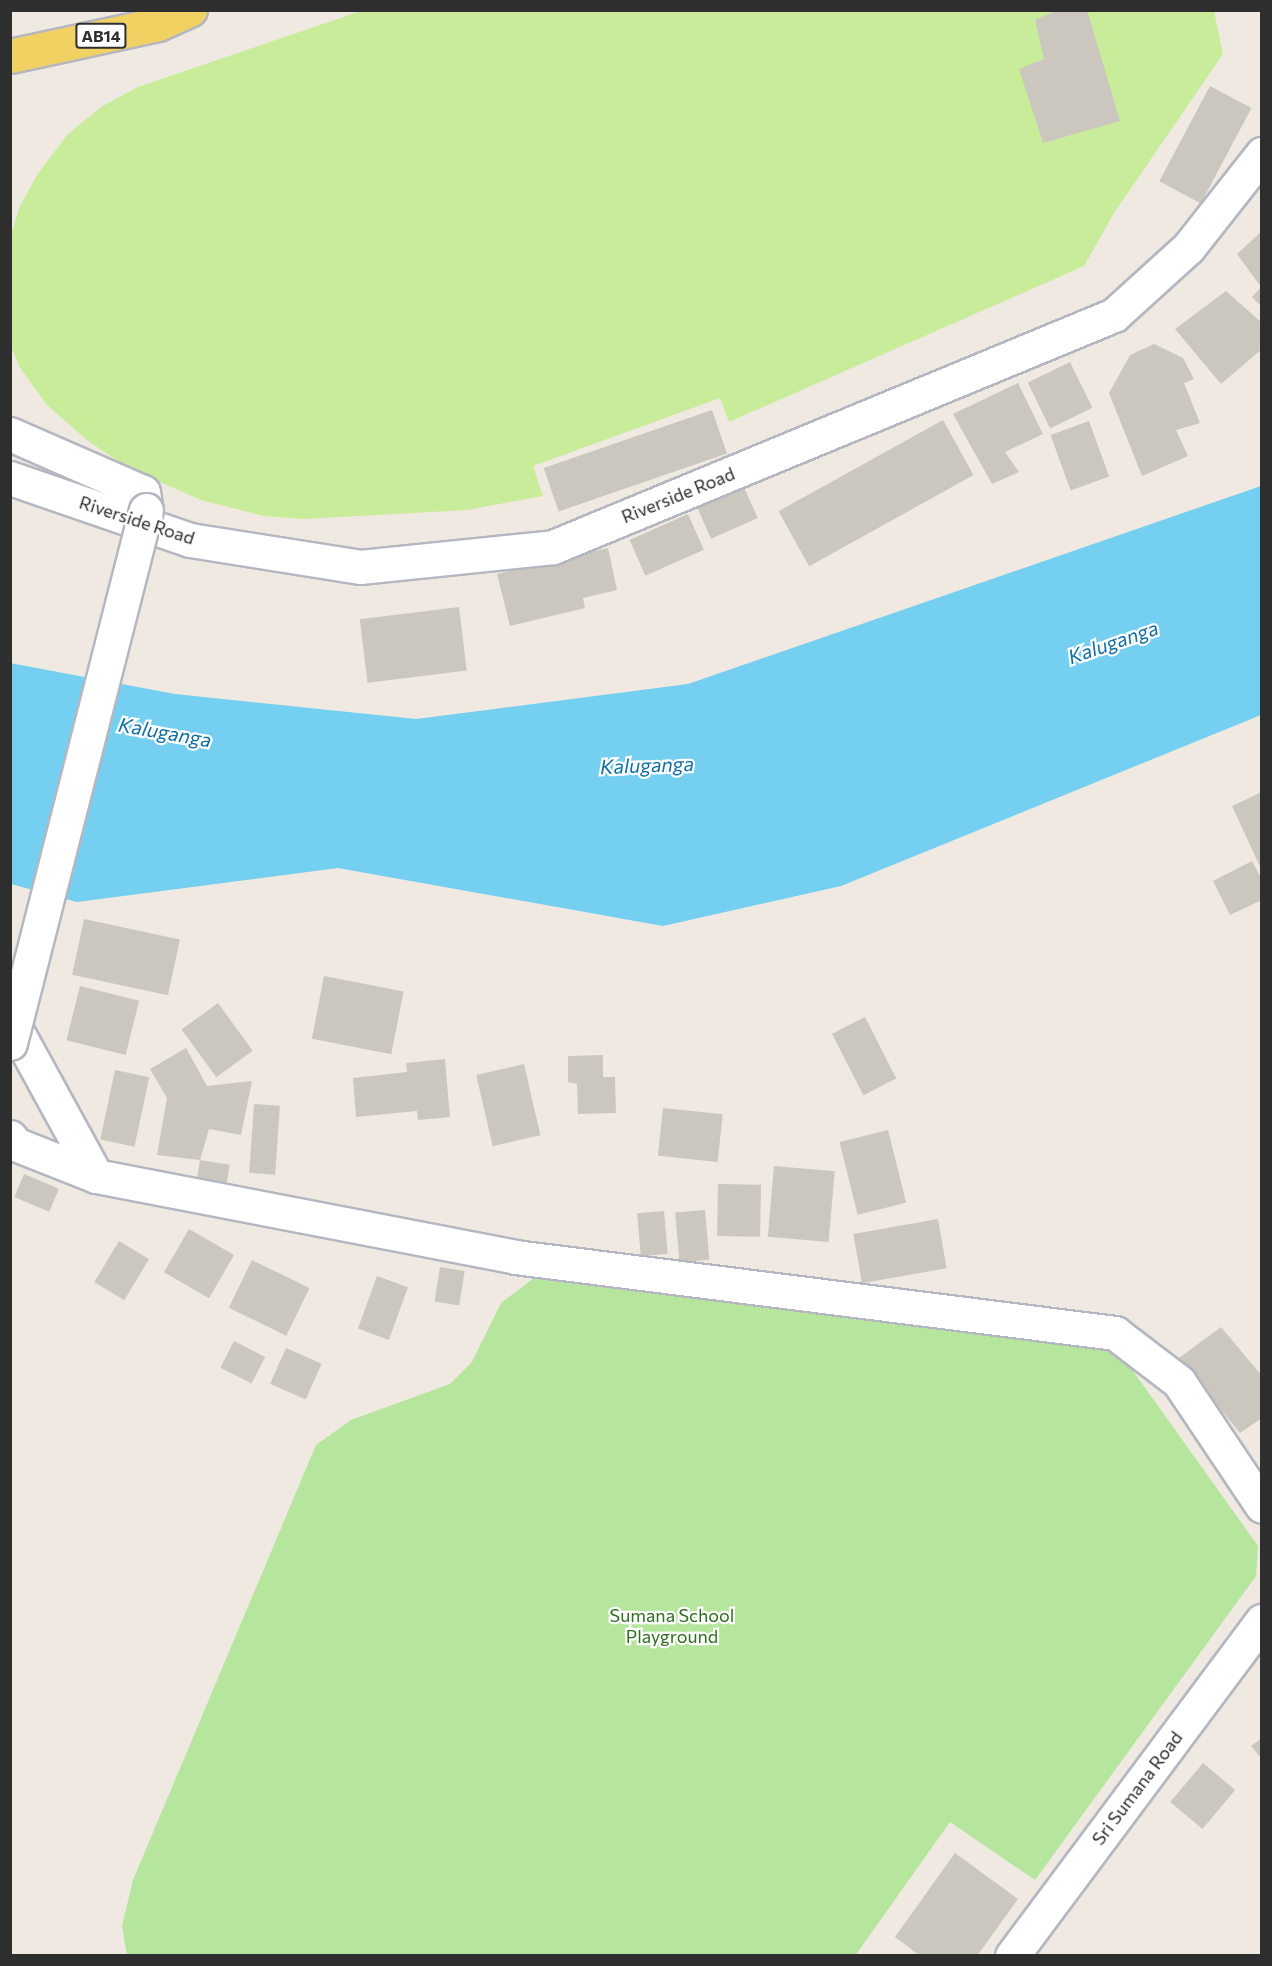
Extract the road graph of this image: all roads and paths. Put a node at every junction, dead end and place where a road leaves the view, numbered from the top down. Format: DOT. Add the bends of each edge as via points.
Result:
graph roads {
  1 [pos="190,10"];
  2 [pos="10,56"];
  3 [pos="1262,154"];
  4 [pos="10,434"];
  5 [pos="10,478"];
  6 [pos="10,1019"];
  7 [pos="10,1042"];
  8 [pos="10,1137"];
  9 [pos="96,1176"];
  10 [pos="1262,1506"];
  11 [pos="1262,1621"];
  12 [pos="1012,1956"];
  1 -- 2 [label="main road, AB14" via="158,24"];
  3 -- 5 [label="street, Riverside Road" via="1188,248 1114,315 553,547 360,567 189,540"];
  4 -- 7 [label="street, bridge" via="143,492 146,510"];
  6 -- 9 [label="street"];
  8 -- 9 [label="street" via="15,1144"];
  9 -- 10 [label="street" via="515,1257 1115,1333 1179,1382"];
  11 -- 12 [label="street, Sri Sumana Road"];
}
